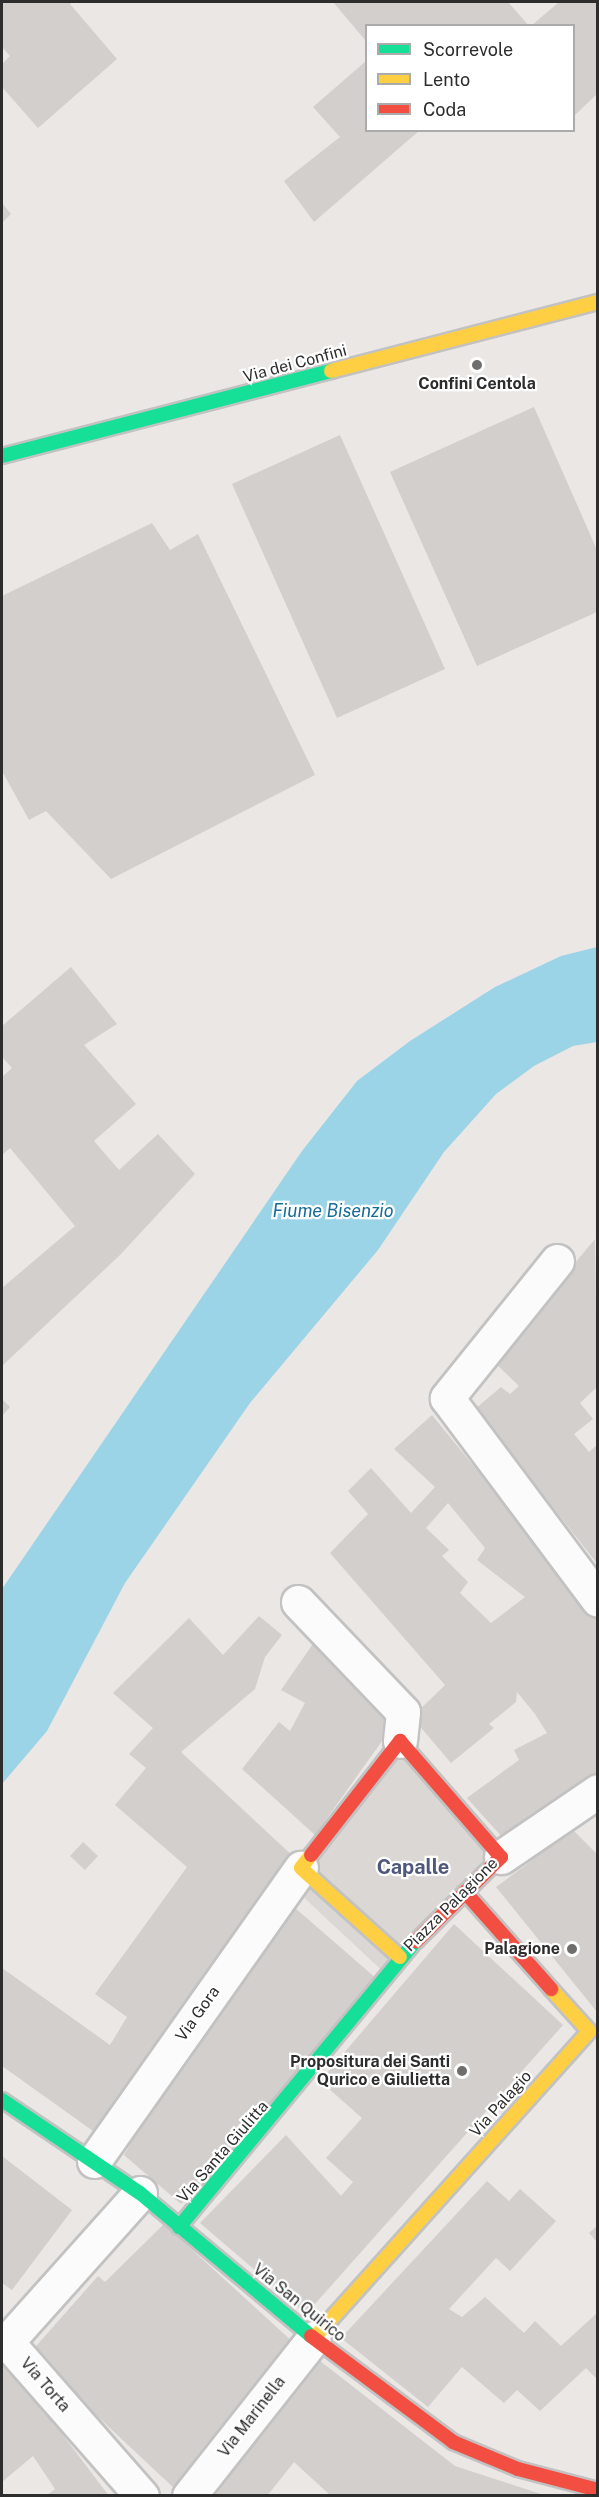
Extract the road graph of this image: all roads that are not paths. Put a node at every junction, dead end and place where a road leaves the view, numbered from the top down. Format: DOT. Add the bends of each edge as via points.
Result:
graph roads {
  1 [pos="597,302"];
  2 [pos="2,456"];
  3 [pos="557,1261"];
  4 [pos="597,1600"];
  5 [pos="298,1602"];
  6 [pos="400,1741"];
  7 [pos="597,1791"];
  8 [pos="501,1857"];
  9 [pos="301,1868"];
  10 [pos="465,1892"];
  11 [pos="400,1957"];
  12 [pos="2,2100"];
  13 [pos="94,2161"];
  14 [pos="140,2193"];
  15 [pos="179,2227"];
  16 [pos="314,2338"];
  17 [pos="597,2490"];
  18 [pos="142,2496"];
  19 [pos="189,2496"];
  1 -- 2 [label="street, Via dei Confini"];
  3 -- 4 [label="street" via="447,1398"];
  5 -- 6 [label="street" via="403,1712"];
  6 -- 8 [label="street, Piazza Palagione"];
  6 -- 9 [label="street"];
  7 -- 8 [label="street"];
  8 -- 10 [label="street, Piazza Palagione"];
  9 -- 11 [label="street, Piazza Palagione"];
  9 -- 13 [label="street, Via Gora"];
  10 -- 11 [label="street, Piazza Palagione"];
  10 -- 16 [label="street, Via Palagio" via="589,2031"];
  11 -- 15 [label="street, Via Santa Giulitta" via="297,2091"];
  12 -- 13 [label="street, Via San Quirico"];
  13 -- 14 [label="street, Via San Quirico"];
  14 -- 15 [label="street, Via San Quirico"];
  14 -- 18 [label="street, Via Torta" via="8,2342"];
  15 -- 16 [label="street, Via San Quirico"];
  16 -- 17 [label="street, Via San Quirico" via="453,2442 518,2469"];
  16 -- 19 [label="street, Via Marinella"];
}
